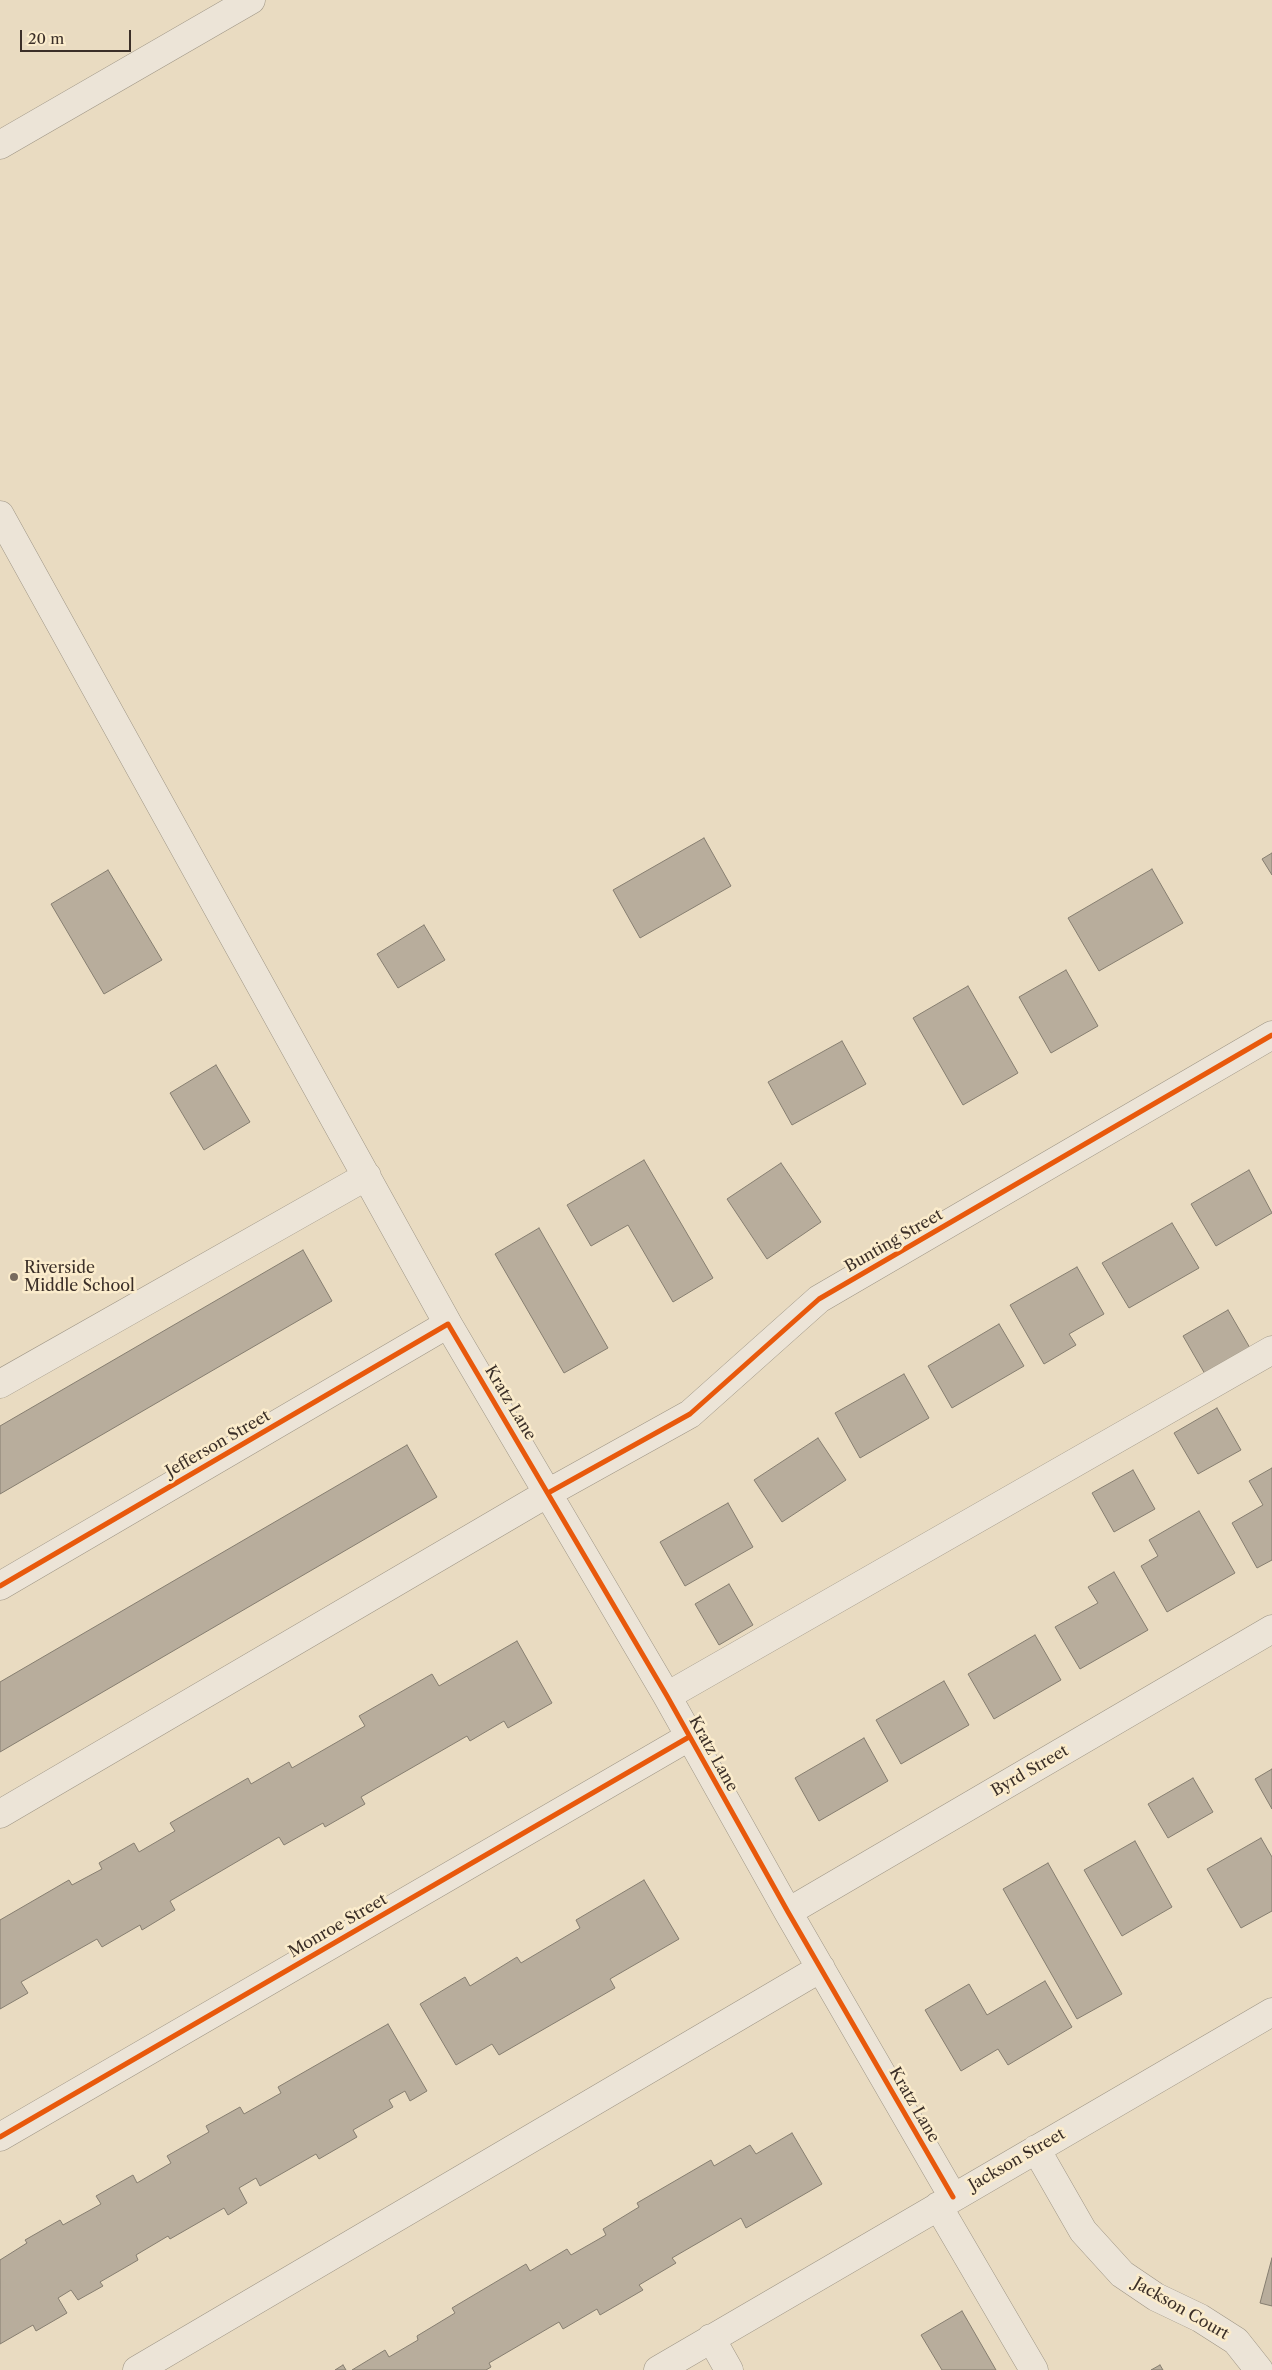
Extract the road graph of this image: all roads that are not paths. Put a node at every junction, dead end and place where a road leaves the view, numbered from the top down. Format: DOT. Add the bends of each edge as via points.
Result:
graph roads {
  1 [pos="251,0"];
  2 [pos="0,145"];
  3 [pos="0,515"];
  4 [pos="1272,1036"];
  5 [pos="367,1176"];
  6 [pos="448,1324"];
  7 [pos="1272,1350"];
  8 [pos="0,1384"];
  9 [pos="548,1492"];
  10 [pos="0,1586"];
  11 [pos="1272,1629"];
  12 [pos="667,1696"];
  13 [pos="689,1737"];
  14 [pos="0,1814"];
  15 [pos="788,1912"];
  16 [pos="821,1968"];
  17 [pos="1272,2012"];
  18 [pos="0,2137"];
  19 [pos="1036,2149"];
  20 [pos="945,2202"];
  21 [pos="710,2338"];
  22 [pos="137,2370"];
  23 [pos="658,2370"];
  24 [pos="729,2370"];
  25 [pos="1034,2370"];
  26 [pos="1259,2370"];
  1 -- 2 [label="street"];
  3 -- 5 [label="street, Kratz Lane"];
  4 -- 9 [label="street, Bunting Street" via="819,1299 690,1414"];
  5 -- 6 [label="street, Kratz Lane"];
  5 -- 8 [label="street"];
  6 -- 9 [label="street, Kratz Lane"];
  6 -- 10 [label="street, Jefferson Street"];
  7 -- 12 [label="street"];
  9 -- 12 [label="street, Kratz Lane"];
  9 -- 14 [label="street, Bunting Street"];
  11 -- 15 [label="street, Byrd Street"];
  12 -- 13 [label="street, Kratz Lane"];
  13 -- 15 [label="street, Kratz Lane"];
  13 -- 18 [label="street, Monroe Street"];
  15 -- 16 [label="street, Kratz Lane"];
  16 -- 20 [label="street, Kratz Lane"];
  16 -- 22 [label="street"];
  17 -- 19 [label="street, Jackson Street"];
  19 -- 20 [label="street, Jackson Street"];
  19 -- 26 [label="street, Jackson Court" via="1083,2231 1122,2274 1156,2297 1200,2318 1236,2341"];
  20 -- 21 [label="street, Jackson Street"];
  20 -- 25 [label="street, Kratz Lane"];
  21 -- 23 [label="street, Jackson Street"];
  21 -- 24 [label="street"];
}
